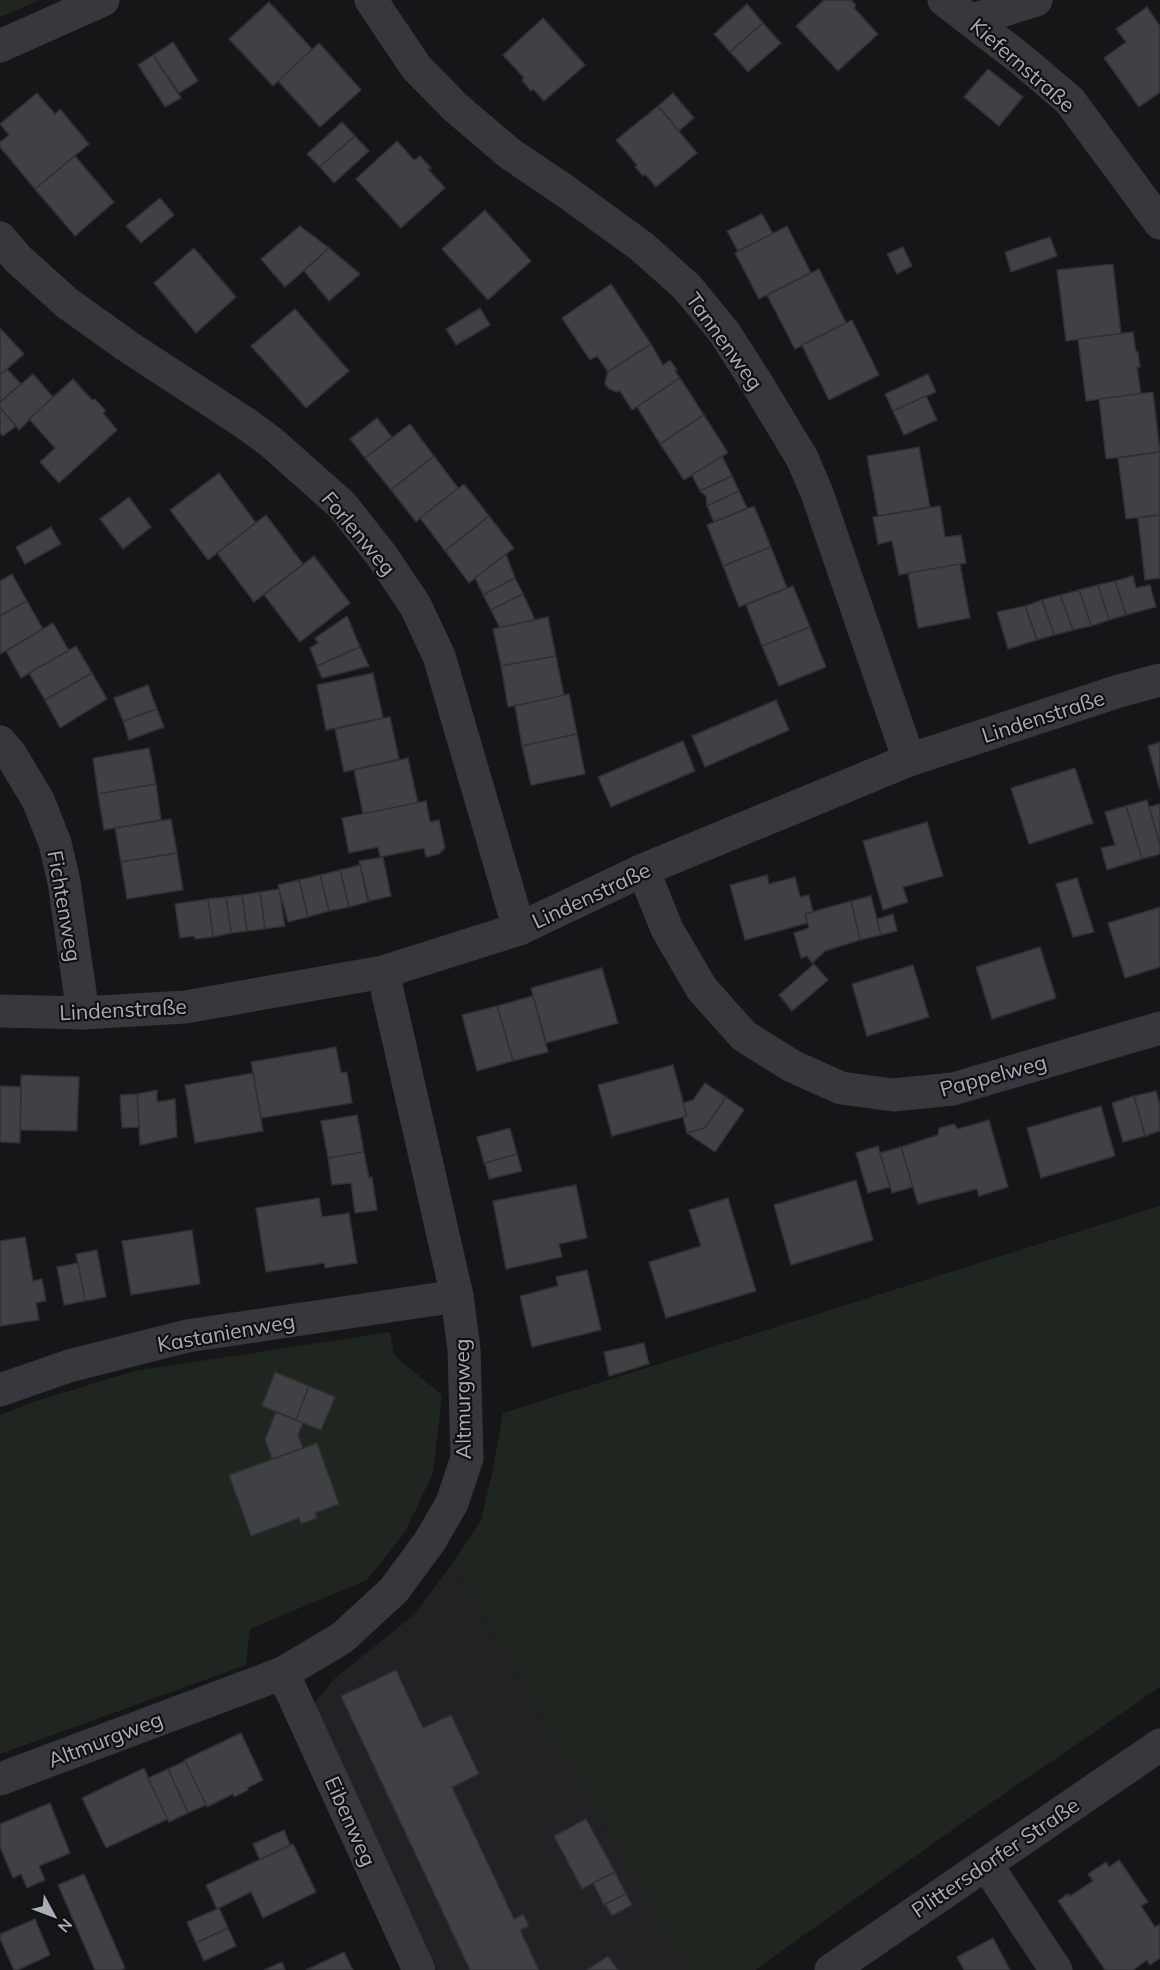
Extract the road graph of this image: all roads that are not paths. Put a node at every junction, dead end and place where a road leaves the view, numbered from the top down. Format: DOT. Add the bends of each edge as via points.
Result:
graph roads {
  1 [pos="103,0"];
  2 [pos="371,0"];
  3 [pos="944,0"];
  4 [pos="1036,0"];
  5 [pos="972,20"];
  6 [pos="0,46"];
  7 [pos="1160,223"];
  8 [pos="0,238"];
  9 [pos="1160,680"];
  10 [pos="0,742"];
  11 [pos="909,760"];
  12 [pos="643,870"];
  13 [pos="519,929"];
  14 [pos="383,972"];
  15 [pos="0,1011"];
  16 [pos="82,1013"];
  17 [pos="1160,1028"];
  18 [pos="457,1296"];
  19 [pos="0,1390"];
  20 [pos="283,1673"];
  21 [pos="1160,1745"];
  22 [pos="0,1779"];
  23 [pos="986,1864"];
  24 [pos="419,1970"];
  25 [pos="831,1970"];
  26 [pos="1056,1970"];
  1 -- 6 [label="street"];
  2 -- 11 [label="street, Tannenweg" via="416,66 455,107 509,153 641,246 687,287 724,332 802,458"];
  3 -- 5 [label="street, Kiefernstraße"];
  4 -- 5 [label="street"];
  5 -- 7 [label="street, Kiefernstraße" via="1070,101"];
  8 -- 13 [label="street, Forlenweg" via="67,303 271,442 342,506 382,556 415,605 439,656"];
  9 -- 11 [label="street, Lindenstraße"];
  10 -- 16 [label="street, Fichtenweg" via="38,800 55,843"];
  11 -- 12 [label="street, Lindenstraße"];
  12 -- 13 [label="street, Lindenstraße"];
  12 -- 17 [label="street, Pappelweg" via="667,929 702,989 744,1036 792,1066 841,1088 893,1095 953,1089"];
  13 -- 14 [label="street, Lindenstraße"];
  14 -- 16 [label="street, Lindenstraße" via="185,1007"];
  14 -- 18 [label="street, Altmurgweg"];
  15 -- 16 [label="street, Lindenstraße"];
  18 -- 19 [label="street, Kastanienweg" via="187,1336 69,1366"];
  18 -- 20 [label="street, Altmurgweg" via="464,1349 467,1458 453,1503 394,1590 342,1638"];
  20 -- 22 [label="street, Altmurgweg"];
  20 -- 24 [label="street, Eibenweg"];
  21 -- 23 [label="street, Plittersdorfer Straße"];
  23 -- 25 [label="street, Plittersdorfer Straße"];
  23 -- 26 [label="street"];
}
